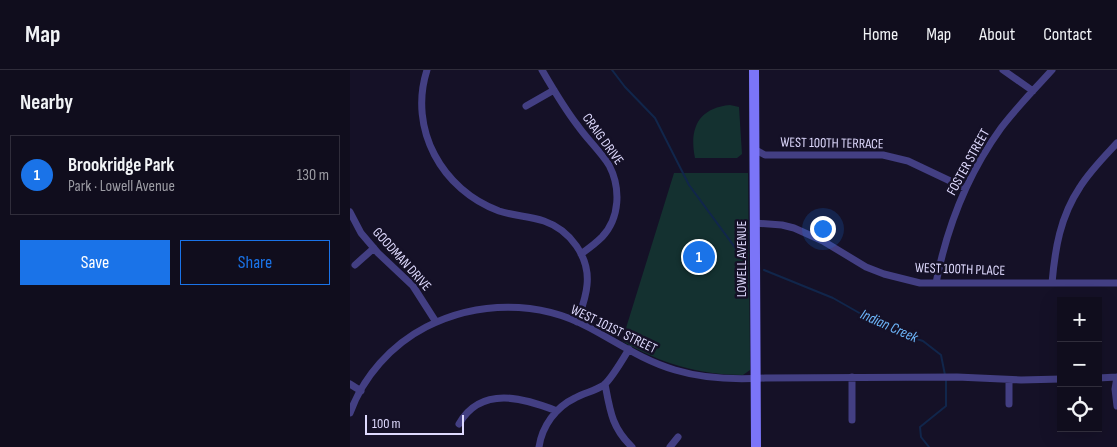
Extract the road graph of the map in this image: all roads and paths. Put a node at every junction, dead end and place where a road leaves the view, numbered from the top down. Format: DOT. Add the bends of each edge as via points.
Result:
graph roads {
  1 [pos="427,70"];
  2 [pos="542,70"];
  3 [pos="754,70"];
  4 [pos="1004,70"];
  5 [pos="1052,70"];
  6 [pos="554,90"];
  7 [pos="1033,92"];
  8 [pos="526,106"];
  9 [pos="1117,143"];
  10 [pos="754,150"];
  11 [pos="965,188"];
  12 [pos="350,212"];
  13 [pos="755,223"];
  14 [pos="374,248"];
  15 [pos="581,254"];
  16 [pos="355,265"];
  17 [pos="936,283"];
  18 [pos="1052,283"];
  19 [pos="1117,283"];
  20 [pos="436,322"];
  21 [pos="577,322"];
  22 [pos="629,350"];
  23 [pos="852,377"];
  24 [pos="1117,377"];
  25 [pos="756,378"];
  26 [pos="1102,378"];
  27 [pos="1057,379"];
  28 [pos="1009,380"];
  29 [pos="350,384"];
  30 [pos="604,384"];
  31 [pos="361,391"];
  32 [pos="1009,404"];
  33 [pos="1117,406"];
  34 [pos="558,411"];
  35 [pos="350,414"];
  36 [pos="852,420"];
  37 [pos="459,424"];
  38 [pos="678,437"];
  39 [pos="539,447"];
  40 [pos="632,447"];
  41 [pos="670,447"];
  42 [pos="756,447"];
  1 -- 15 [label="street" via="422,92 422,120 431,148 448,176 483,203 558,228"];
  2 -- 6 [label="street, CRAIG DRIVE"];
  3 -- 10 [label="street, LOWELL AVENUE"];
  4 -- 7 [label="street"];
  5 -- 7 [label="street, FOSTER STREET"];
  6 -- 8 [label="street"];
  6 -- 15 [label="street, CRAIG DRIVE" via="608,164 617,192 616,210 609,228"];
  7 -- 11 [label="street, FOSTER STREET" via="1002,127"];
  9 -- 18 [label="street" via="1080,187 1071,203 1058,236"];
  10 -- 11 [label="street, WEST 100TH TERRACE" via="765,154 883,154 908,161"];
  10 -- 13 [label="street, LOWELL AVENUE"];
  11 -- 17 [label="street, FOSTER STREET" via="945,242"];
  12 -- 14 [label="street, GOODMAN DRIVE"];
  13 -- 17 [label="street, WEST 100TH PLACE" via="782,226 811,235 884,274"];
  13 -- 25 [label="street, LOWELL AVENUE"];
  14 -- 16 [label="street"];
  14 -- 20 [label="street, GOODMAN DRIVE" via="413,286"];
  15 -- 21 [label="street" via="588,281"];
  17 -- 18 [label="street, WEST 100TH PLACE"];
  18 -- 19 [label="street, WEST 100TH PLACE"];
  20 -- 21 [label="street, WEST 101ST STREET" via="476,309 513,307 550,313"];
  20 -- 31 [label="street, WEST 101ST STREET" via="416,332 389,353 373,370"];
  21 -- 22 [label="street, WEST 101ST STREET"];
  22 -- 25 [label="street, WEST 101ST STREET" via="653,362 693,374 722,379"];
  22 -- 30 [label="street"];
  23 -- 25 [label="street, WEST 101ST STREET"];
  23 -- 28 [label="street, WEST 101ST STREET"];
  23 -- 36 [label="street"];
  24 -- 26 [label="street"];
  24 -- 33 [label="street"];
  25 -- 42 [label="street, LOWELL AVENUE"];
  27 -- 28 [label="street, WEST 101ST STREET"];
  28 -- 32 [label="street"];
  29 -- 31 [label="street"];
  30 -- 34 [label="street" via="574,398"];
  30 -- 40 [label="street" via="616,428"];
  31 -- 35 [label="street, WEST 101ST STREET"];
  34 -- 37 [label="street" via="522,398 497,398 476,406"];
  34 -- 39 [label="street" via="546,424"];
  38 -- 41 [label="street"];
}
